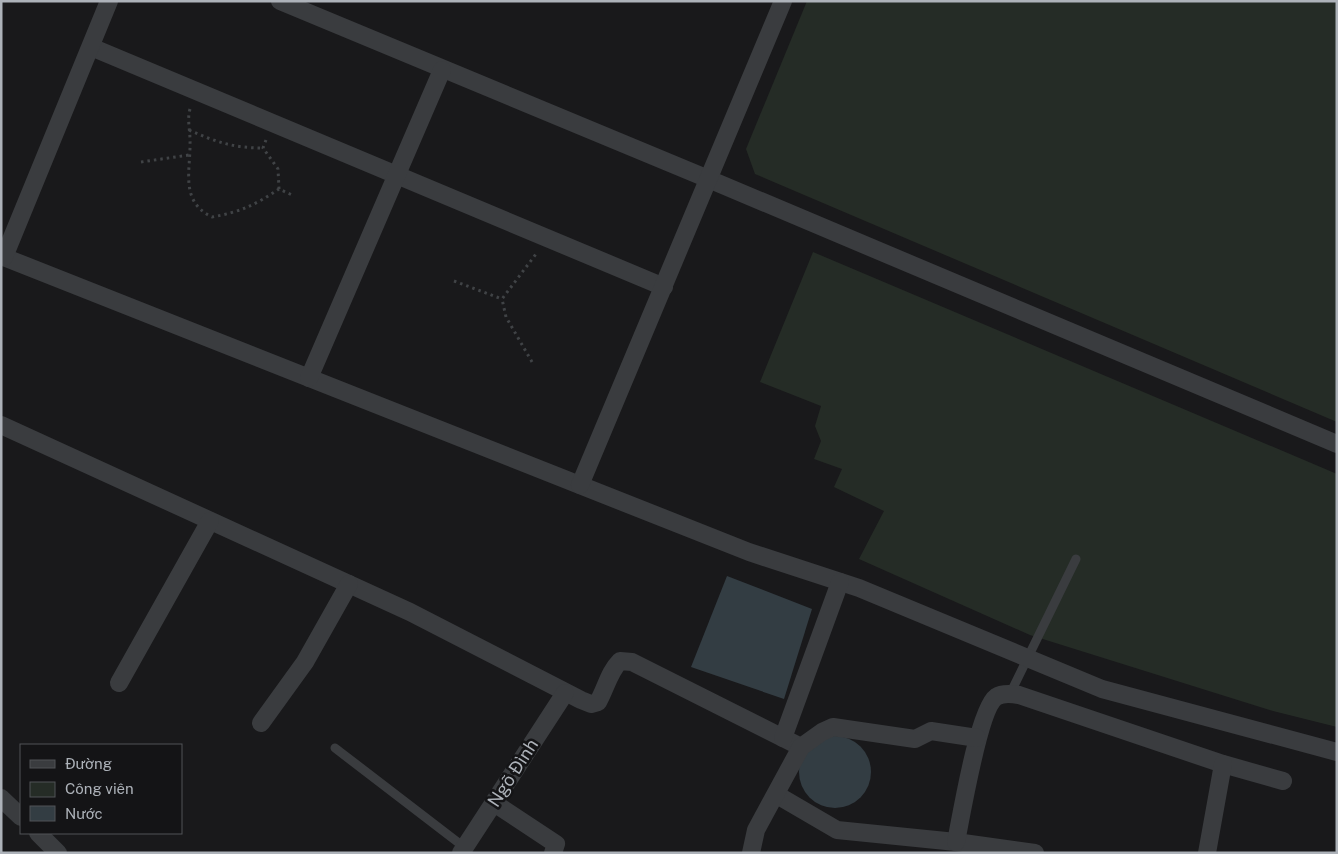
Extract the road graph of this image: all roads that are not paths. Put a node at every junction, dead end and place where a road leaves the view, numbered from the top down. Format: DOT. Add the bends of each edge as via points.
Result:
graph roads {
  1 [pos="109,1"];
  2 [pos="280,1"];
  3 [pos="784,1"];
  4 [pos="91,47"];
  5 [pos="442,70"];
  6 [pos="397,175"];
  7 [pos="709,179"];
  8 [pos="2,257"];
  9 [pos="664,287"];
  10 [pos="309,378"];
  11 [pos="1,425"];
  12 [pos="1337,444"];
  13 [pos="580,485"];
  14 [pos="210,521"];
  15 [pos="1076,559"];
  16 [pos="840,582"];
  17 [pos="349,584"];
  18 [pos="1028,658"];
  19 [pos="120,683"];
  20 [pos="566,693"];
  21 [pos="1010,694"];
  22 [pos="261,723"];
  23 [pos="784,738"];
  24 [pos="977,738"];
  25 [pos="800,746"];
  26 [pos="335,748"];
  27 [pos="1337,752"];
  28 [pos="1223,764"];
  29 [pos="1282,781"];
  30 [pos="777,795"];
  31 [pos="1,798"];
  32 [pos="494,803"];
  33 [pos="20,816"];
  34 [pos="39,834"];
  35 [pos="956,842"];
  36 [pos="463,850"];
  37 [pos="58,853"];
  38 [pos="553,853"];
  39 [pos="751,853"];
  40 [pos="1035,853"];
  41 [pos="1207,853"];
  1 -- 4 [label="street"];
  2 -- 5 [label="street"];
  3 -- 7 [label="street"];
  4 -- 6 [label="street"];
  4 -- 8 [label="street"];
  5 -- 6 [label="street"];
  5 -- 7 [label="street"];
  6 -- 9 [label="street"];
  6 -- 10 [label="street"];
  7 -- 9 [label="street"];
  7 -- 12 [label="street"];
  8 -- 10 [label="street"];
  9 -- 13 [label="street"];
  10 -- 13 [label="street"];
  11 -- 14 [label="street"];
  13 -- 16 [label="street" via="749,552"];
  14 -- 17 [label="street"];
  14 -- 19 [label="street"];
  15 -- 18 [label="lane"];
  16 -- 18 [label="street"];
  16 -- 23 [label="street"];
  17 -- 20 [label="street"];
  17 -- 22 [label="street" via="305,662"];
  18 -- 21 [label="lane"];
  18 -- 27 [label="street" via="1102,689"];
  20 -- 23 [label="street" via="591,704 598,702 613,669 620,661 632,662"];
  20 -- 32 [label="street, Ngõ Đình"];
  21 -- 24 [label="street" via="996,697"];
  21 -- 28 [label="street"];
  23 -- 25 [label="street"];
  24 -- 25 [label="street" via="931,731 915,739 833,728"];
  24 -- 35 [label="street"];
  25 -- 30 [label="street"];
  26 -- 36 [label="lane"];
  28 -- 29 [label="street"];
  28 -- 41 [label="street"];
  30 -- 35 [label="street" via="837,830"];
  30 -- 39 [label="street" via="756,830"];
  31 -- 33 [label="street"];
  32 -- 36 [label="street, Ngõ Đình"];
  32 -- 38 [label="street" via="556,844"];
  34 -- 37 [label="street"];
  35 -- 40 [label="street"];
}
